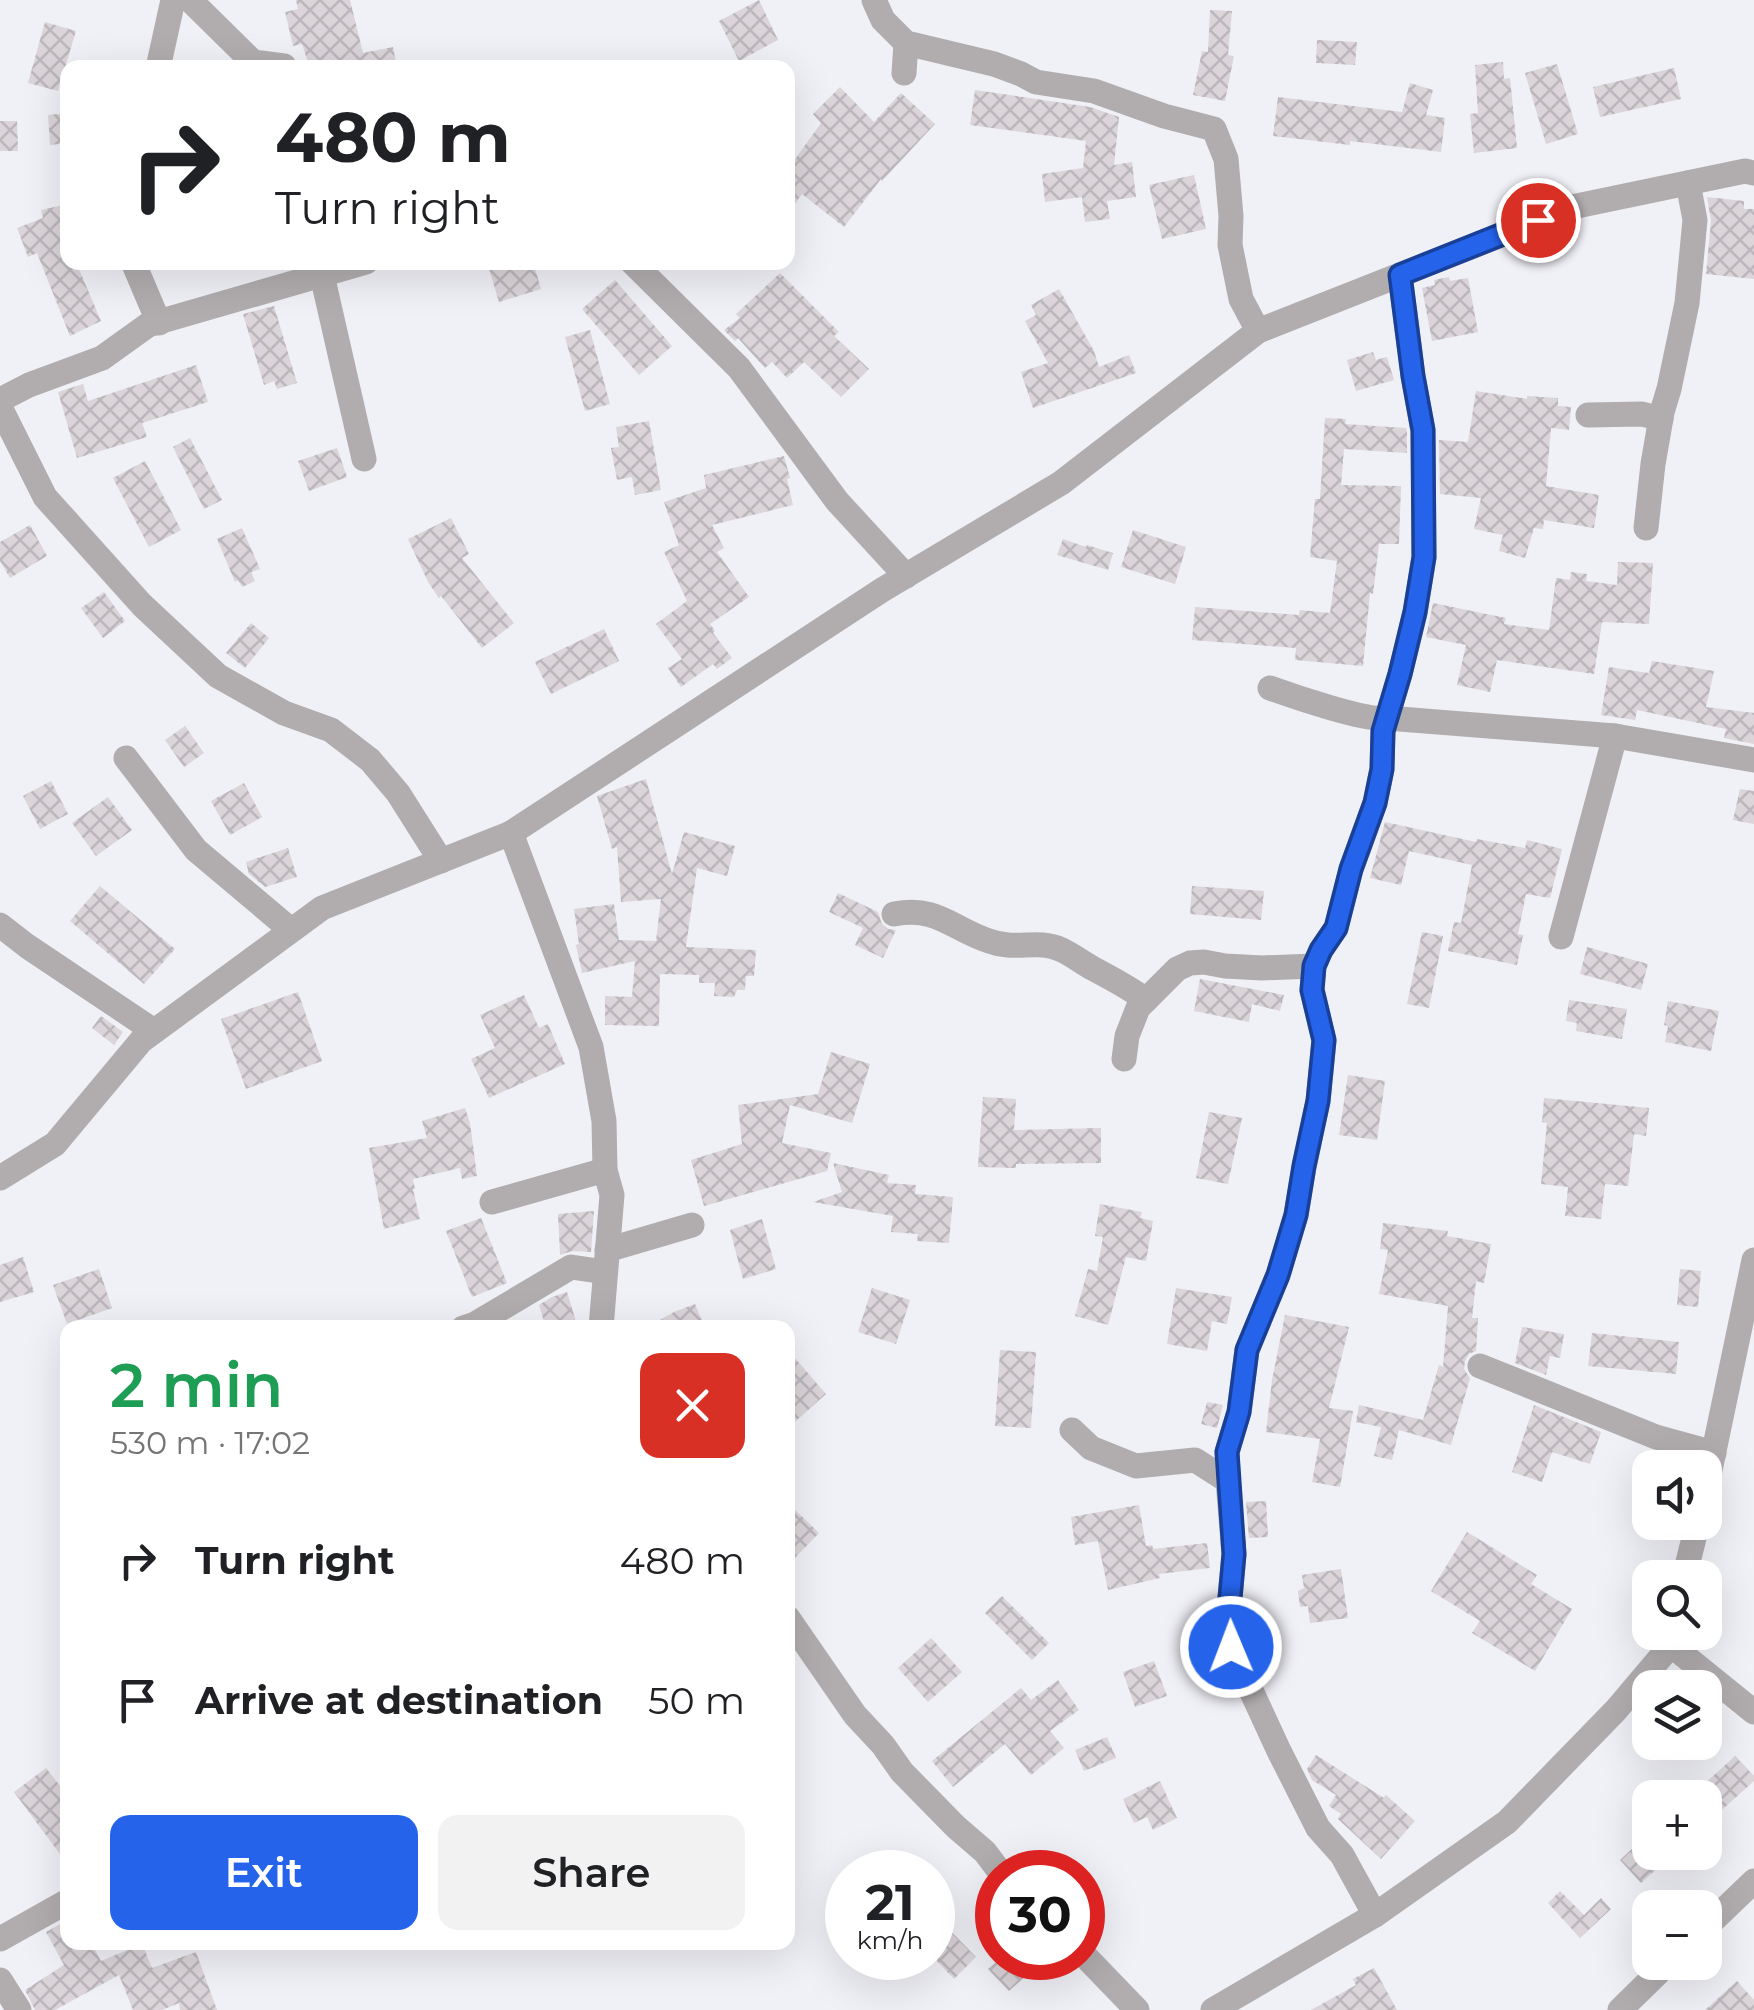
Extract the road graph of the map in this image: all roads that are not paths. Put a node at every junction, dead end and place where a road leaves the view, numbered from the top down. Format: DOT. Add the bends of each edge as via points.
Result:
graph roads {
  1 [pos="173,0"];
  2 [pos="190,0"];
  3 [pos="874,0"];
  4 [pos="906,43"];
  5 [pos="160,60"];
  6 [pos="252,60"];
  7 [pos="904,74"];
  8 [pos="1754,173"];
  9 [pos="1688,183"];
  10 [pos="136,270"];
  11 [pos="339,270"];
  12 [pos="640,270"];
  13 [pos="322,275"];
  14 [pos="1400,275"];
  15 [pos="158,322"];
  16 [pos="1258,332"];
  17 [pos="0,400"];
  18 [pos="0,408"];
  19 [pos="1588,415"];
  20 [pos="1661,419"];
  21 [pos="364,459"];
  22 [pos="1646,528"];
  23 [pos="906,576"];
  24 [pos="1270,688"];
  25 [pos="1387,718"];
  26 [pos="1614,736"];
  27 [pos="126,758"];
  28 [pos="1754,760"];
  29 [pos="511,833"];
  30 [pos="441,860"];
  31 [pos="894,914"];
  32 [pos="0,925"];
  33 [pos="291,930"];
  34 [pos="1561,937"];
  35 [pos="1314,966"];
  36 [pos="1146,1000"];
  37 [pos="154,1031"];
  38 [pos="1124,1059"];
  39 [pos="605,1170"];
  40 [pos="0,1178"];
  41 [pos="492,1202"];
  42 [pos="692,1226"];
  43 [pos="1754,1260"];
  44 [pos="606,1261"];
  45 [pos="483,1320"];
  46 [pos="601,1320"];
  47 [pos="1480,1366"];
  48 [pos="1072,1430"];
  49 [pos="1706,1450"];
  50 [pos="1714,1450"];
  51 [pos="1228,1481"];
  52 [pos="795,1628"];
  53 [pos="1664,1650"];
  54 [pos="1685,1650"];
  55 [pos="1754,1712"];
  56 [pos="983,1850"];
  57 [pos="1754,1880"];
  58 [pos="60,1905"];
  59 [pos="1722,1911"];
  60 [pos="1375,1915"];
  61 [pos="0,1939"];
  62 [pos="1105,1977"];
  63 [pos="0,1980"];
  64 [pos="1651,1980"];
  65 [pos="18,2010"];
  66 [pos="1137,2010"];
  67 [pos="1213,2010"];
  68 [pos="1620,2010"];
  1 -- 5 [label="street"];
  2 -- 6 [label="street"];
  3 -- 4 [label="street"];
  4 -- 7 [label="street"];
  4 -- 16 [label="street" via="994,64 1036,82 1094,90 1214,130 1226,159 1230,245 1241,299"];
  8 -- 9 [label="street"];
  9 -- 14 [label="street" via="1572,207"];
  9 -- 20 [label="street" via="1695,220 1687,303"];
  10 -- 15 [label="street"];
  11 -- 13 [label="street"];
  12 -- 23 [label="street" via="739,368 837,501"];
  13 -- 15 [label="street"];
  13 -- 21 [label="street"];
  14 -- 16 [label="street"];
  14 -- 25 [label="street" via="1423,430 1424,557"];
  15 -- 17 [label="street" via="102,358"];
  16 -- 23 [label="street" via="1061,483"];
  18 -- 30 [label="street" via="46,497 142,605 218,676 331,730 370,760"];
  19 -- 20 [label="street"];
  20 -- 22 [label="street"];
  23 -- 29 [label="street"];
  24 -- 25 [label="street"];
  25 -- 26 [label="street"];
  25 -- 35 [label="street" via="1375,803 1336,928"];
  26 -- 28 [label="street"];
  26 -- 34 [label="street"];
  27 -- 33 [label="street" via="196,850"];
  29 -- 30 [label="street"];
  29 -- 39 [label="street" via="591,1047"];
  30 -- 33 [label="street" via="322,908"];
  31 -- 36 [label="street" via="935,915 1004,946 1059,948"];
  32 -- 37 [label="street"];
  33 -- 37 [label="street"];
  35 -- 36 [label="street" via="1190,963"];
  35 -- 51 [label="street" via="1312,990 1324,1040 1318,1101 1292,1230 1247,1350 1227,1452"];
  36 -- 38 [label="street" via="1130,1025"];
  37 -- 40 [label="street" via="55,1144"];
  39 -- 41 [label="street"];
  39 -- 44 [label="street" via="612,1195"];
  42 -- 44 [label="street"];
  43 -- 50 [label="street"];
  44 -- 45 [label="street" via="572,1267"];
  44 -- 46 [label="street"];
  47 -- 49 [label="street" via="1656,1437"];
  48 -- 51 [label="street" via="1091,1448 1136,1466 1195,1460"];
  51 -- 60 [label="street" via="1231,1647 1318,1828 1342,1855"];
  52 -- 56 [label="street" via="902,1772"];
  53 -- 60 [label="street" via="1507,1822"];
  54 -- 55 [label="street"];
  57 -- 59 [label="street"];
  58 -- 61 [label="street"];
  60 -- 67 [label="street"];
  62 -- 66 [label="street"];
  63 -- 65 [label="street"];
  64 -- 68 [label="street"];
}
